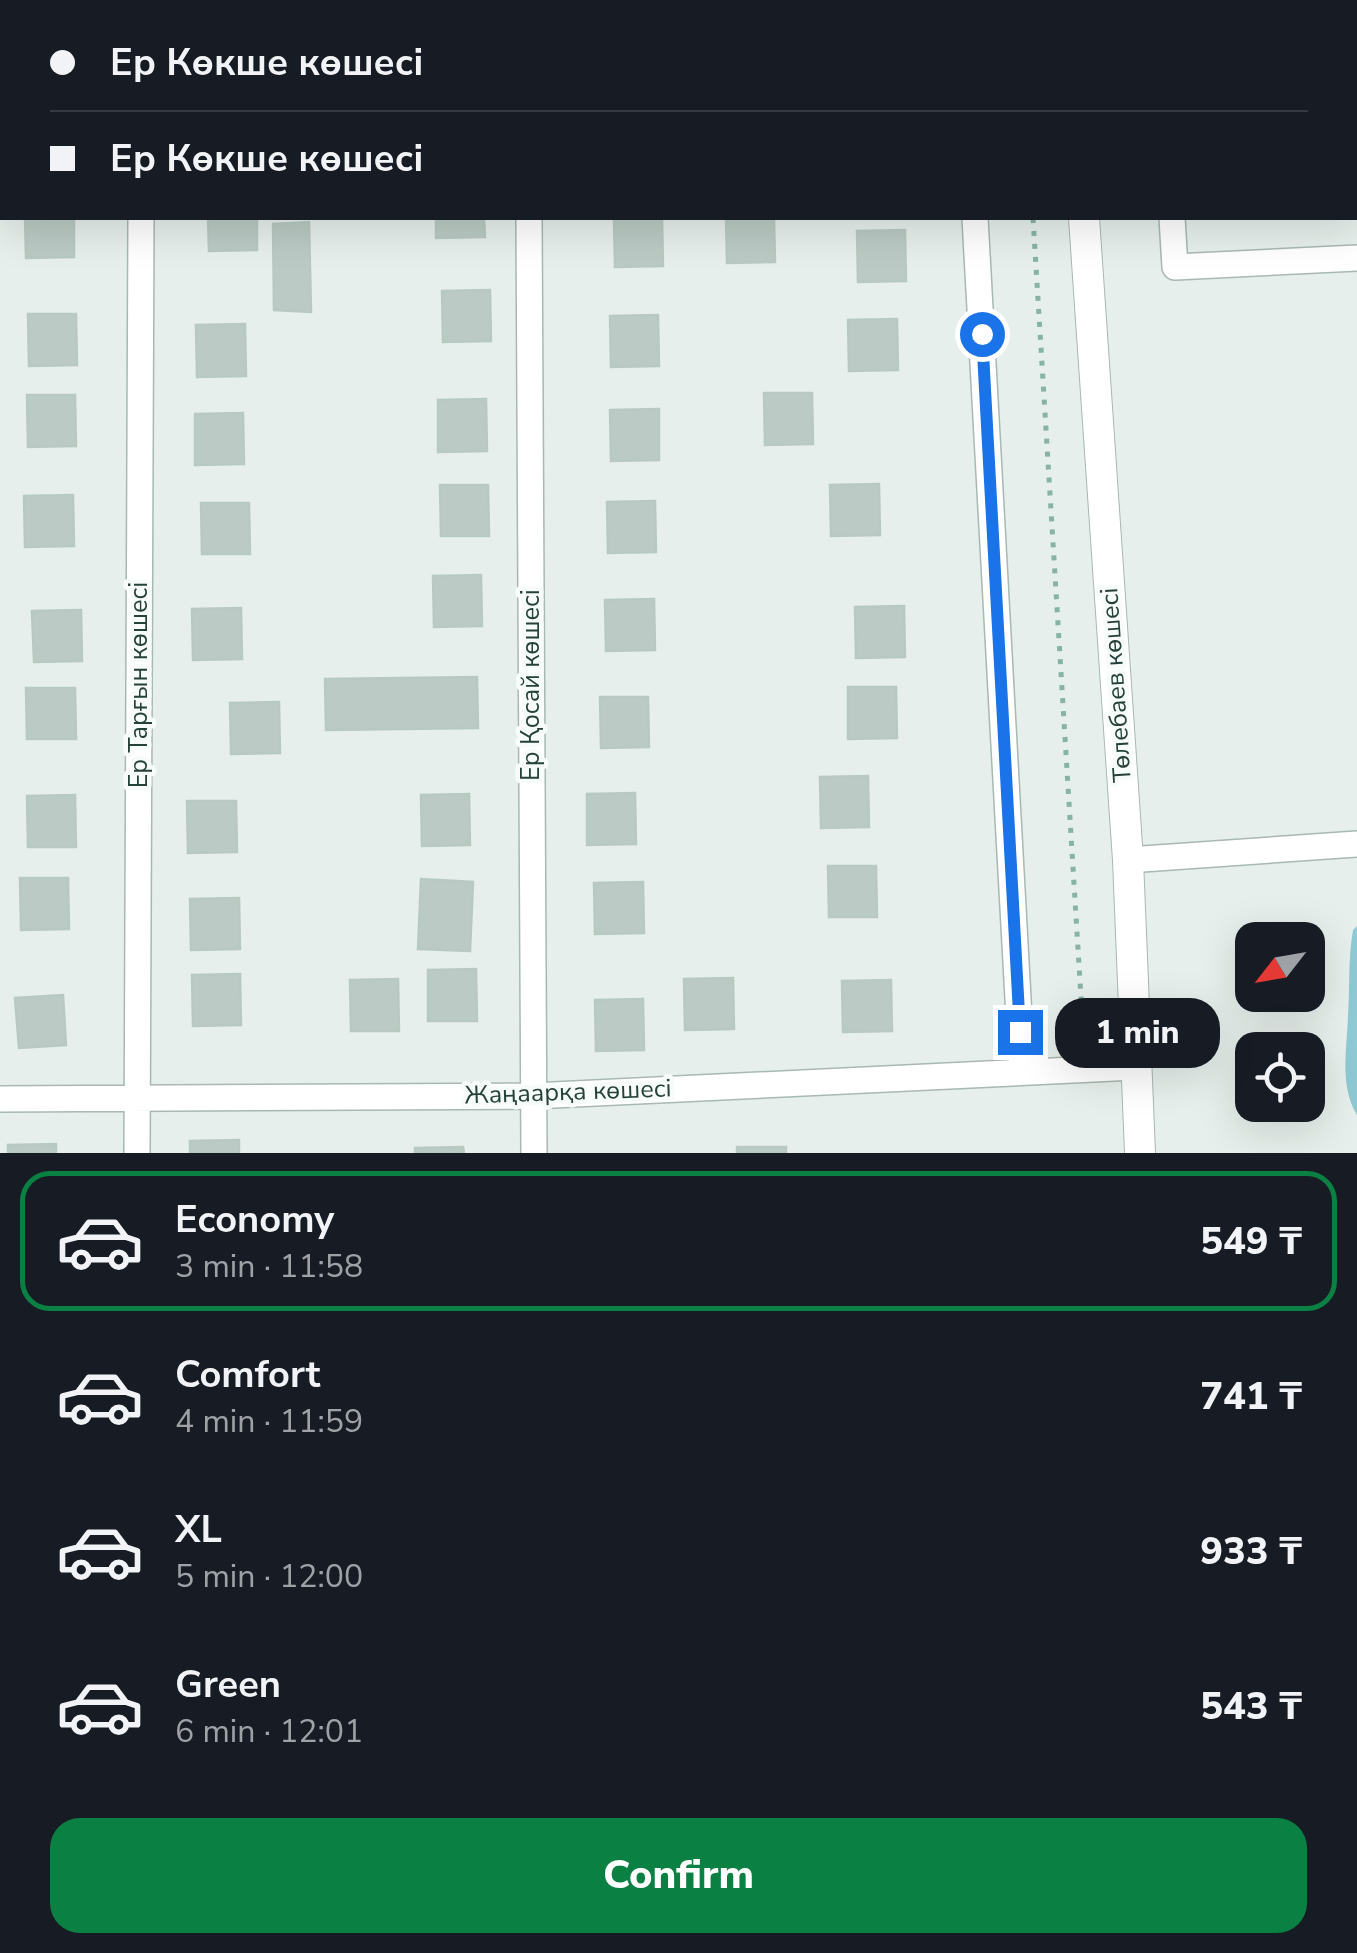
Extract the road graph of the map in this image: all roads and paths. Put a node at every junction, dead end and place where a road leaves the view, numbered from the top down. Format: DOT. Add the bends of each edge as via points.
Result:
graph roads {
  1 [pos="141,220"];
  2 [pos="529,220"];
  3 [pos="975,220"];
  4 [pos="1033,220"];
  5 [pos="1084,220"];
  6 [pos="1172,220"];
  7 [pos="1357,258"];
  8 [pos="1357,844"];
  9 [pos="1128,860"];
  10 [pos="1135,1067"];
  11 [pos="1086,1068"];
  12 [pos="1022,1070"];
  13 [pos="137,1096"];
  14 [pos="533,1096"];
  15 [pos="0,1098"];
  16 [pos="137,1153"];
  17 [pos="534,1153"];
  18 [pos="1140,1153"];
  1 -- 13 [label="street, Ер Тарғын көшесі"];
  2 -- 14 [label="street, Ер Қосай көшесі"];
  3 -- 12 [label="street"];
  4 -- 11 [label="path"];
  5 -- 9 [label="street, Төлебаев көшесі"];
  6 -- 7 [label="street" via="1175,267"];
  8 -- 9 [label="street"];
  9 -- 10 [label="street, Төлебаев көшесі"];
  10 -- 11 [label="street, Жаңаарқа көшесі"];
  10 -- 18 [label="street, Төлебаев көшесі"];
  11 -- 12 [label="street, Жаңаарқа көшесі"];
  12 -- 14 [label="street, Жаңаарқа көшесі"];
  13 -- 14 [label="street, Жаңаарқа көшесі"];
  13 -- 15 [label="street, Жаңаарқа көшесі"];
  13 -- 16 [label="street, Ер Тарғын көшесі"];
  14 -- 17 [label="street, Ер Қосай көшесі"];
}
